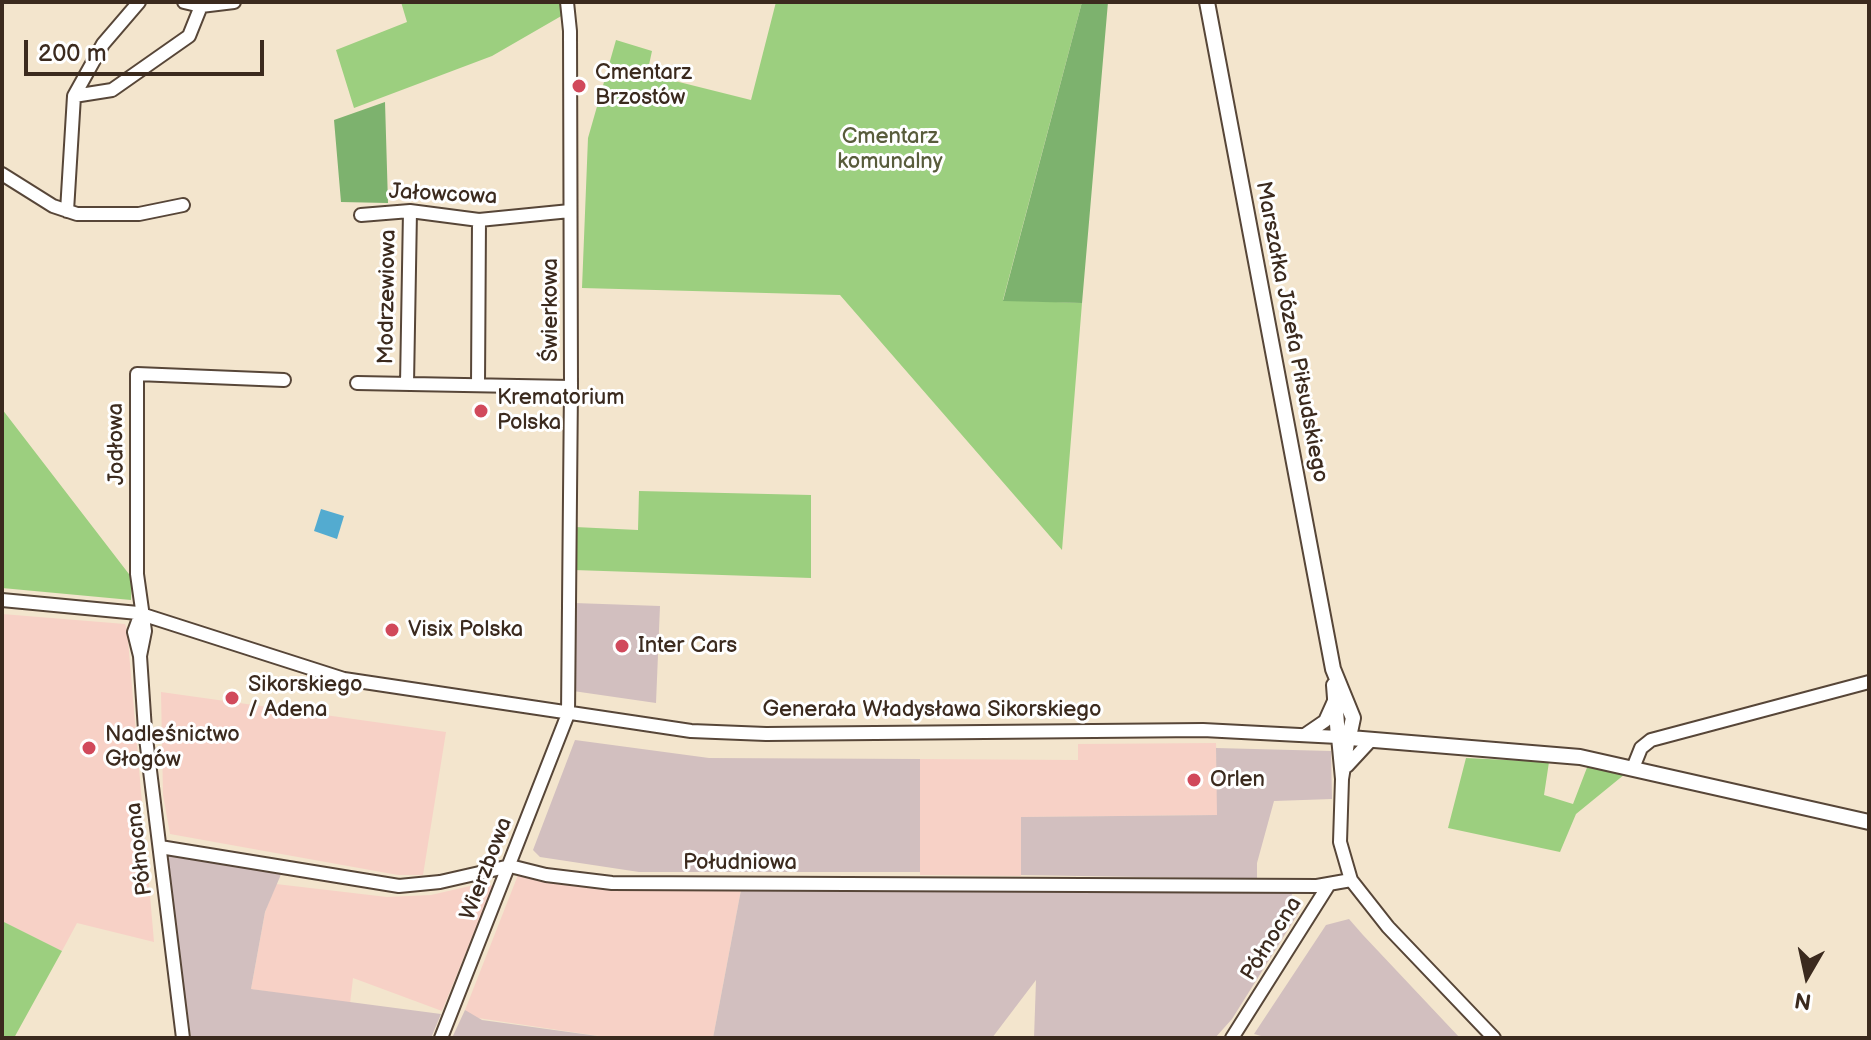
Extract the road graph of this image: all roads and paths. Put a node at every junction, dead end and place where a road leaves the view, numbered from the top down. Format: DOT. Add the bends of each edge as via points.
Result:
graph roads {
  1 [pos="139,2"];
  2 [pos="184,2"];
  3 [pos="234,2"];
  4 [pos="567,2"];
  5 [pos="1207,2"];
  6 [pos="201,6"];
  7 [pos="74,96"];
  8 [pos="2,174"];
  9 [pos="183,205"];
  10 [pos="67,211"];
  11 [pos="410,211"];
  12 [pos="570,211"];
  13 [pos="361,215"];
  14 [pos="479,220"];
  15 [pos="284,380"];
  16 [pos="357,383"];
  17 [pos="407,384"];
  18 [pos="478,385"];
  19 [pos="571,387"];
  20 [pos="2,600"];
  21 [pos="120,609"];
  22 [pos="141,613"];
  23 [pos="164,620"];
  24 [pos="140,629"];
  25 [pos="1333,669"];
  26 [pos="1869,682"];
  27 [pos="1335,698"];
  28 [pos="568,714"];
  29 [pos="1305,734"];
  30 [pos="1343,737"];
  31 [pos="1372,739"];
  32 [pos="1633,768"];
  33 [pos="1344,774"];
  34 [pos="1869,822"];
  35 [pos="160,847"];
  36 [pos="510,866"];
  37 [pos="1351,880"];
  38 [pos="1328,886"];
  39 [pos="183,1038"];
  40 [pos="441,1038"];
  41 [pos="1232,1038"];
  42 [pos="1494,1038"];
  1 -- 7 [label="street" via="103,44"];
  2 -- 6 [label="street"];
  3 -- 6 [label="street"];
  4 -- 12 [label="street, Świerkowa"];
  5 -- 25 [label="main road, Marszałka Józefa Piłsudskiego"];
  6 -- 7 [label="street" via="189,36 112,90"];
  7 -- 10 [label="street"];
  8 -- 10 [label="street"];
  9 -- 10 [label="street" via="123,215"];
  11 -- 13 [label="street, Jałowcowa"];
  11 -- 14 [label="street, Jałowcowa"];
  11 -- 17 [label="street, Modrzewiowa"];
  12 -- 14 [label="street, Jałowcowa"];
  12 -- 19 [label="street, Świerkowa"];
  14 -- 18 [label="street"];
  15 -- 22 [label="street, Jodłowa" via="137,374"];
  16 -- 17 [label="street"];
  17 -- 18 [label="street"];
  18 -- 19 [label="street"];
  19 -- 28 [label="street, Świerkowa"];
  20 -- 21 [label="street, Generała Władysława Sikorskiego"];
  21 -- 22 [label="street, Generała Władysława Sikorskiego"];
  21 -- 24 [label="street"];
  22 -- 23 [label="street, Generała Władysława Sikorskiego"];
  22 -- 24 [label="street, Północna"];
  23 -- 24 [label="street"];
  23 -- 28 [label="street, Generała Władysława Sikorskiego" via="344,679"];
  24 -- 35 [label="street, Północna"];
  25 -- 27 [label="main road, Marszałka Józefa Piłsudskiego"];
  25 -- 30 [label="main road, Marszałka Józefa Piłsudskiego" via="1353,718"];
  26 -- 32 [label="street" via="1651,740 1641,748"];
  27 -- 29 [label="street" via="1325,721"];
  27 -- 30 [label="main road, Marszałka Józefa Piłsudskiego"];
  28 -- 29 [label="street, Generała Władysława Sikorskiego" via="691,731 766,734"];
  28 -- 36 [label="street, Wierzbowa"];
  29 -- 30 [label="street, Generała Władysława Sikorskiego"];
  30 -- 31 [label="main road, Generała Władysława Sikorskiego"];
  30 -- 33 [label="street"];
  31 -- 32 [label="main road, Generała Władysława Sikorskiego" via="1580,757"];
  31 -- 33 [label="street"];
  32 -- 34 [label="main road, Generała Władysława Sikorskiego"];
  33 -- 37 [label="street" via="1340,842"];
  35 -- 36 [label="street, Południowa" via="399,886"];
  35 -- 39 [label="street, Północna"];
  36 -- 38 [label="street, Południowa" via="612,883"];
  36 -- 40 [label="street, Wierzbowa"];
  37 -- 38 [label="street, Północna"];
  37 -- 42 [label="street" via="1388,927"];
  38 -- 41 [label="street, Północna"];
}
